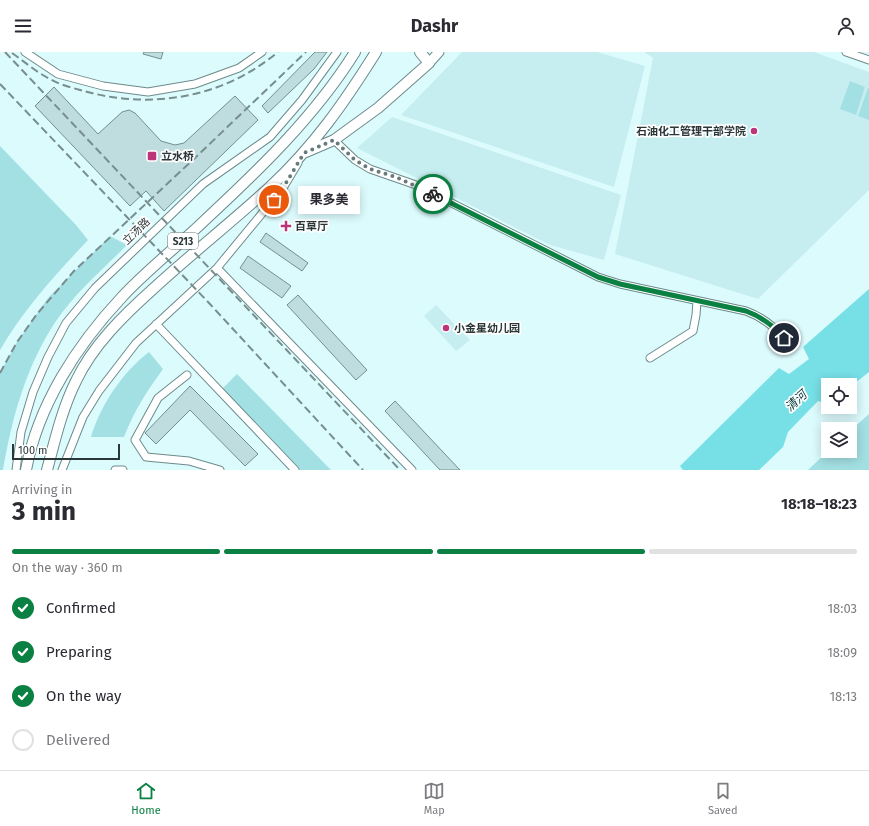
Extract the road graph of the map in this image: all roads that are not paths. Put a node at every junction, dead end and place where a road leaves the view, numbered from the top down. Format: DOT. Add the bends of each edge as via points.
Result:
graph roads {
  1 [pos="25,52"];
  2 [pos="262,52"];
  3 [pos="337,52"];
  4 [pos="355,52"];
  5 [pos="376,52"];
  6 [pos="420,52"];
  7 [pos="439,52"];
  8 [pos="846,52"];
  9 [pos="869,60"];
  10 [pos="429,63"];
  11 [pos="334,140"];
  12 [pos="304,153"];
  13 [pos="217,268"];
  14 [pos="697,301"];
  15 [pos="156,324"];
  16 [pos="784,338"];
  17 [pos="650,358"];
  18 [pos="187,375"];
  19 [pos="31,444"];
  20 [pos="16,470"];
  21 [pos="21,470"];
  22 [pos="26,470"];
  23 [pos="47,470"];
  24 [pos="62,470"];
  25 [pos="115,470"];
  26 [pos="122,470"];
  27 [pos="220,470"];
  28 [pos="295,470"];
  29 [pos="412,470"];
  1 -- 2 [label="street" via="58,74 102,86 148,92 195,84 239,68"];
  3 -- 20 [label="street, 立汤路 / S213" via="302,100 270,137 203,184 95,288 66,323 33,392 21,432"];
  4 -- 19 [label="main road, S213" via="317,105 288,138 205,221 117,303 66,370"];
  5 -- 12 [label="main road, S213" via="344,103"];
  6 -- 10 [label="main road"];
  7 -- 10 [label="street"];
  8 -- 9 [label="street"];
  10 -- 11 [label="main road" via="378,108"];
  11 -- 12 [label="main road"];
  11 -- 14 [label="street" via="355,160 370,169 416,185 598,277"];
  12 -- 13 [label="street, S213" via="283,188"];
  12 -- 23 [label="main road, S213" via="265,191 130,310 103,340 76,381 56,434"];
  13 -- 15 [label="street, S213"];
  13 -- 29 [label="street"];
  14 -- 16 [label="street" via="760,316 775,327"];
  14 -- 17 [label="street" via="693,331"];
  15 -- 24 [label="street, S213" via="136,343 99,391 83,417"];
  15 -- 28 [label="street"];
  18 -- 27 [label="street" via="158,398 135,440 146,457 189,462"];
  19 -- 21 [label="main road"];
  19 -- 22 [label="main road, S213"];
  25 -- 26 [label="street"];
}
